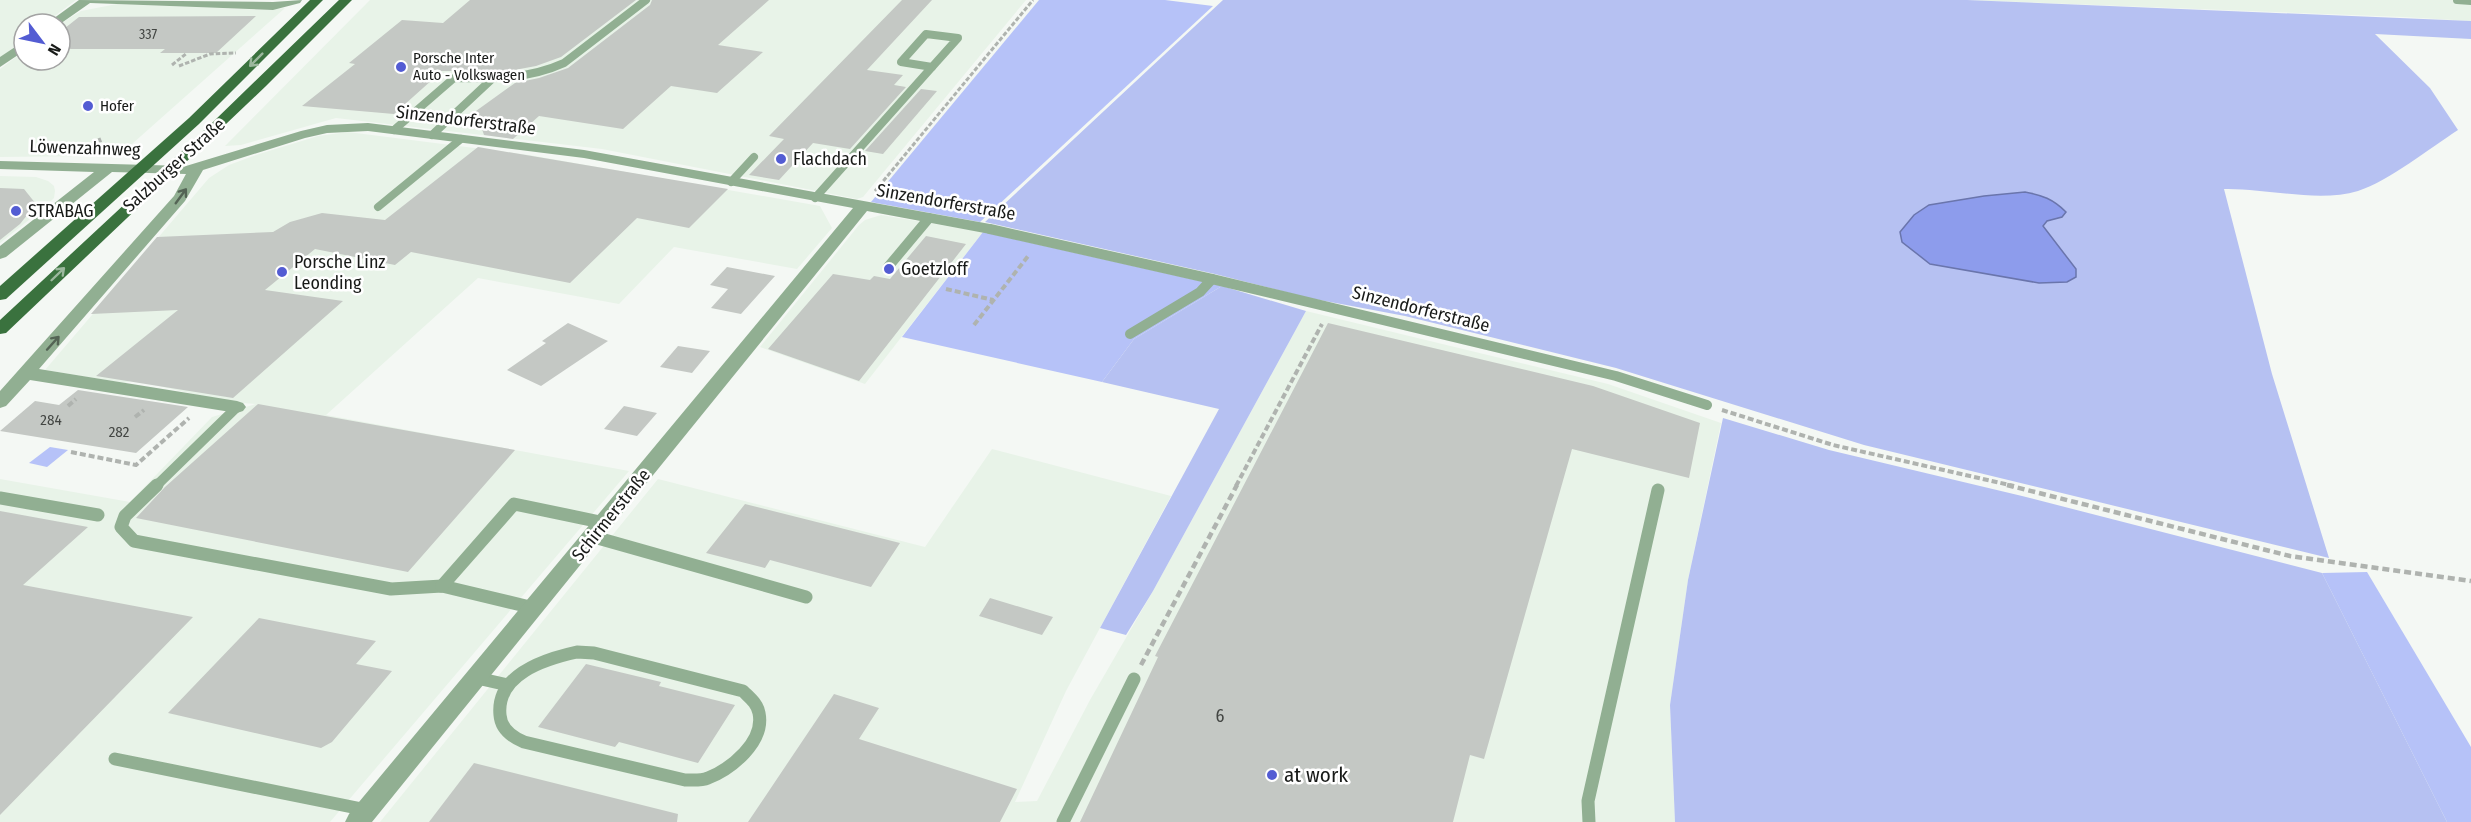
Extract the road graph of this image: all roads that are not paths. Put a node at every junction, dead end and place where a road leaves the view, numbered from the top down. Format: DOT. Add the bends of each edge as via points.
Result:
graph roads {
  1 [pos="89,0"];
  2 [pos="296,0"];
  3 [pos="316,0"];
  4 [pos="346,0"];
  5 [pos="646,0"];
  6 [pos="2457,0"];
  7 [pos="2471,1"];
  8 [pos="70,12"];
  9 [pos="933,67"];
  10 [pos="492,79"];
  11 [pos="394,130"];
  12 [pos="432,135"];
  13 [pos="461,139"];
  14 [pos="754,157"];
  15 [pos="0,165"];
  16 [pos="108,168"];
  17 [pos="139,169"];
  18 [pos="196,169"];
  19 [pos="170,170"];
  20 [pos="731,182"];
  21 [pos="815,198"];
  22 [pos="378,207"];
  23 [pos="862,207"];
  24 [pos="929,218"];
  25 [pos="990,229"];
  26 [pos="0,254"];
  27 [pos="888,267"];
  28 [pos="1212,279"];
  29 [pos="0,294"];
  30 [pos="0,328"];
  31 [pos="1130,334"];
  32 [pos="25,373"];
  33 [pos="0,402"];
  34 [pos="1707,405"];
  35 [pos="237,407"];
  36 [pos="1658,490"];
  37 [pos="0,498"];
  38 [pos="98,515"];
  39 [pos="599,530"];
  40 [pos="442,586"];
  41 [pos="806,597"];
  42 [pos="535,608"];
  43 [pos="477,678"];
  44 [pos="1134,679"];
  45 [pos="508,685"];
  46 [pos="115,759"];
  47 [pos="363,816"];
  48 [pos="1063,822"];
  49 [pos="1589,822"];
  1 -- 2 [label="street" via="273,6"];
  1 -- 8 [label="street"];
  3 -- 17 [label="main road, Salzburger Straße, one-way" via="194,121"];
  4 -- 19 [label="main road, Salzburger Straße"];
  5 -- 10 [label="lane" via="551,70"];
  6 -- 7 [label="lane"];
  9 -- 9 [label="lane" via="901,63 926,34 958,38"];
  9 -- 21 [label="lane"];
  10 -- 11 [label="lane" via="454,78"];
  10 -- 12 [label="lane"];
  11 -- 12 [label="street, Sinzendorferstraße"];
  11 -- 18 [label="street, Sinzendorferstraße" via="327,129"];
  12 -- 13 [label="street, Sinzendorferstraße"];
  13 -- 20 [label="street, Sinzendorferstraße" via="584,154"];
  13 -- 22 [label="lane"];
  14 -- 20 [label="lane"];
  15 -- 16 [label="street, Löwenzahnweg"];
  16 -- 17 [label="street, Löwenzahnweg"];
  16 -- 26 [label="street"];
  17 -- 19 [label="street, Löwenzahnweg"];
  17 -- 29 [label="main road, Salzburger Straße"];
  18 -- 19 [label="street, Sinzendorferstraße"];
  32 -- 18 [label="street, Salzburger Straße, one-way" via="180,198"];
  30 -- 19 [label="main road, Salzburger Straße, one-way"];
  20 -- 21 [label="street, Sinzendorferstraße"];
  21 -- 23 [label="street, Sinzendorferstraße"];
  23 -- 24 [label="street, Sinzendorferstraße"];
  23 -- 39 [label="street, Schirmerstraße"];
  24 -- 25 [label="street, Sinzendorferstraße"];
  24 -- 27 [label="lane"];
  25 -- 28 [label="lane, Sinzendorferstraße"];
  28 -- 31 [label="lane" via="1200,292"];
  28 -- 34 [label="lane, Sinzendorferstraße" via="1616,376"];
  32 -- 33 [label="street, Salzburger Straße"];
  32 -- 35 [label="street"];
  35 -- 40 [label="lane" via="125,516 121,527 135,541 390,589"];
  36 -- 49 [label="lane" via="1588,801"];
  37 -- 38 [label="lane"];
  39 -- 40 [label="lane" via="514,504"];
  39 -- 41 [label="lane"];
  39 -- 42 [label="street, Schirmerstraße"];
  40 -- 42 [label="lane"];
  42 -- 43 [label="street, Schirmerstraße"];
  43 -- 45 [label="lane"];
  43 -- 47 [label="street, Schirmerstraße"];
  44 -- 48 [label="lane"];
  45 -- 45 [label="lane" via="501,697 499,715 512,737 685,780 706,779 741,758 760,725 759,709 743,691 594,652 577,652 546,661"];
  46 -- 47 [label="lane"];
}
